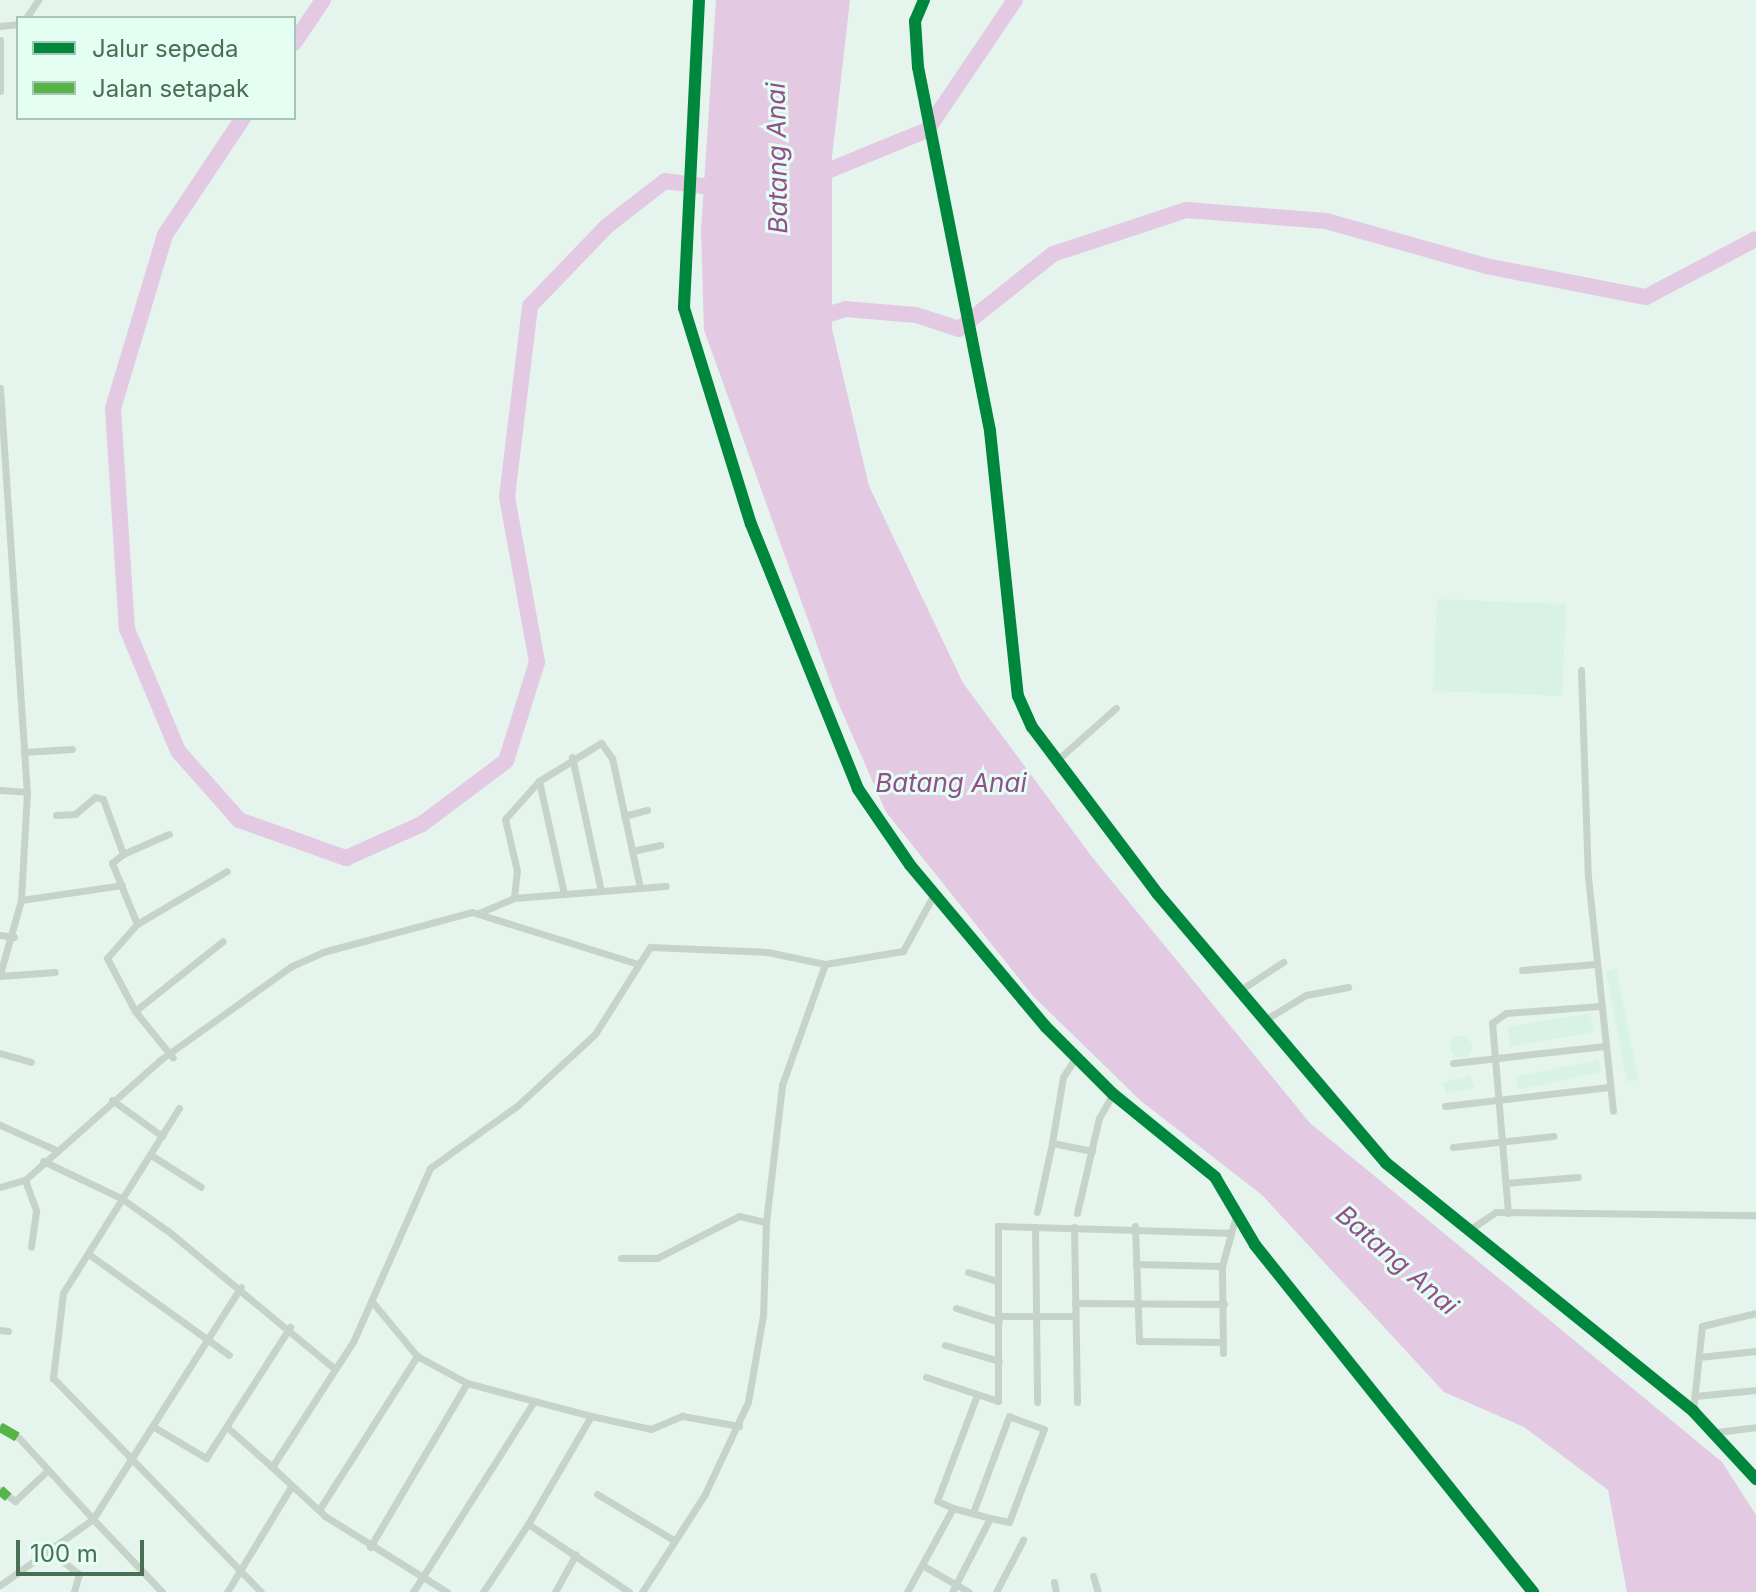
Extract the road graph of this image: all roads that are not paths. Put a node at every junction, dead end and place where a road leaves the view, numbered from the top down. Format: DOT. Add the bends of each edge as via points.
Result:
graph roads {
  1 [pos="699,0"];
  2 [pos="924,0"];
  3 [pos="0,40"];
  4 [pos="0,91"];
  5 [pos="0,388"];
  6 [pos="1581,670"];
  7 [pos="1116,708"];
  8 [pos="72,749"];
  9 [pos="24,752"];
  10 [pos="572,757"];
  11 [pos="1056,761"];
  12 [pos="539,781"];
  13 [pos="0,790"];
  14 [pos="27,792"];
  15 [pos="647,810"];
  16 [pos="56,815"];
  17 [pos="624,816"];
  18 [pos="169,834"];
  19 [pos="660,845"];
  20 [pos="632,851"];
  21 [pos="123,854"];
  22 [pos="227,871"];
  23 [pos="122,885"];
  24 [pos="666,886"];
  25 [pos="640,888"];
  26 [pos="601,891"];
  27 [pos="564,894"];
  28 [pos="934,894"];
  29 [pos="514,898"];
  30 [pos="21,900"];
  31 [pos="479,913"];
  32 [pos="137,924"];
  33 [pos="0,935"];
  34 [pos="14,937"];
  35 [pos="223,941"];
  36 [pos="1283,962"];
  37 [pos="638,964"];
  38 [pos="825,964"];
  39 [pos="1596,964"];
  40 [pos="1522,970"];
  41 [pos="55,972"];
  42 [pos="0,975"];
  43 [pos="1348,987"];
  44 [pos="1239,991"];
  45 [pos="1600,1006"];
  46 [pos="135,1011"];
  47 [pos="1263,1021"];
  48 [pos="1605,1046"];
  49 [pos="0,1053"];
  50 [pos="1076,1057"];
  51 [pos="173,1058"];
  52 [pos="1496,1059"];
  53 [pos="31,1062"];
  54 [pos="1453,1063"];
  55 [pos="1609,1087"];
  56 [pos="1113,1094"];
  57 [pos="112,1100"];
  58 [pos="1500,1101"];
  59 [pos="1445,1106"];
  60 [pos="179,1108"];
  61 [pos="1613,1111"];
  62 [pos="0,1125"];
  63 [pos="162,1136"];
  64 [pos="1553,1136"];
  65 [pos="1503,1139"];
  66 [pos="1052,1143"];
  67 [pos="1453,1147"];
  68 [pos="56,1150"];
  69 [pos="1092,1151"];
  70 [pos="151,1155"];
  71 [pos="43,1161"];
  72 [pos="1578,1177"];
  73 [pos="25,1180"];
  74 [pos="1506,1183"];
  75 [pos="0,1187"];
  76 [pos="201,1187"];
  77 [pos="121,1198"];
  78 [pos="1037,1212"];
  79 [pos="1237,1212"];
  80 [pos="1077,1213"];
  81 [pos="1508,1213"];
  82 [pos="1756,1215"];
  83 [pos="766,1222"];
  84 [pos="1135,1226"];
  85 [pos="1035,1227"];
  86 [pos="1074,1227"];
  87 [pos="1469,1230"];
  88 [pos="1228,1233"];
  89 [pos="31,1247"];
  90 [pos="90,1255"];
  91 [pos="621,1258"];
  92 [pos="1136,1264"];
  93 [pos="1222,1266"];
  94 [pos="968,1272"];
  95 [pos="998,1281"];
  96 [pos="241,1287"];
  97 [pos="1075,1303"];
  98 [pos="374,1304"];
  99 [pos="1135,1304"];
  100 [pos="1224,1304"];
  101 [pos="956,1308"];
  102 [pos="1756,1313"];
  103 [pos="1037,1316"];
  104 [pos="1075,1316"];
  105 [pos="999,1319"];
  106 [pos="290,1327"];
  107 [pos="1223,1342"];
  108 [pos="207,1343"];
  109 [pos="945,1345"];
  110 [pos="1756,1351"];
  111 [pos="1223,1353"];
  112 [pos="229,1355"];
  113 [pos="417,1356"];
  114 [pos="1699,1357"];
  115 [pos="999,1361"];
  116 [pos="335,1369"];
  117 [pos="926,1377"];
  118 [pos="467,1383"];
  119 [pos="1756,1390"];
  120 [pos="977,1395"];
  121 [pos="1695,1396"];
  122 [pos="534,1401"];
  123 [pos="1037,1402"];
  124 [pos="1077,1402"];
  125 [pos="1693,1411"];
  126 [pos="591,1416"];
  127 [pos="739,1426"];
  128 [pos="0,1427"];
  129 [pos="154,1427"];
  130 [pos="1756,1427"];
  131 [pos="228,1428"];
  132 [pos="1717,1432"];
  133 [pos="130,1463"];
  134 [pos="272,1467"];
  135 [pos="48,1470"];
  136 [pos="1756,1479"];
  137 [pos="292,1485"];
  138 [pos="0,1490"];
  139 [pos="597,1494"];
  140 [pos="953,1508"];
  141 [pos="319,1510"];
  142 [pos="973,1513"];
  143 [pos="990,1518"];
  144 [pos="93,1519"];
  145 [pos="528,1524"];
  146 [pos="672,1539"];
  147 [pos="1023,1540"];
  148 [pos="370,1547"];
  149 [pos="47,1549"];
  150 [pos="576,1554"];
  151 [pos="922,1565"];
  152 [pos="237,1568"];
  153 [pos="1093,1576"];
  154 [pos="422,1577"];
  155 [pos="1054,1582"];
  156 [pos="0,1585"];
  157 [pos="954,1588"];
  158 [pos="74,1592"];
  159 [pos="162,1592"];
  160 [pos="227,1592"];
  161 [pos="261,1592"];
  162 [pos="413,1592"];
  163 [pos="447,1592"];
  164 [pos="483,1592"];
  165 [pos="555,1592"];
  166 [pos="629,1592"];
  167 [pos="642,1592"];
  168 [pos="907,1592"];
  169 [pos="969,1592"];
  170 [pos="996,1592"];
  171 [pos="1056,1592"];
  172 [pos="1098,1592"];
  173 [pos="1533,1592"];
  1 -- 28 [label="street" via="681,282 690,336 756,537 853,781"];
  2 -- 11 [label="street" via="915,21 925,100 990,431 1018,696"];
  3 -- 4 [label="street"];
  5 -- 9 [label="street"];
  6 -- 39 [label="street"];
  7 -- 11 [label="street"];
  8 -- 9 [label="street"];
  9 -- 14 [label="street"];
  10 -- 12 [label="street"];
  10 -- 17 [label="street" via="606,745"];
  10 -- 26 [label="street"];
  11 -- 44 [label="street"];
  12 -- 27 [label="street"];
  12 -- 29 [label="street" via="505,819 517,871"];
  13 -- 14 [label="street"];
  14 -- 30 [label="street"];
  15 -- 17 [label="street"];
  16 -- 21 [label="street" via="75,814 99,796"];
  17 -- 20 [label="street"];
  18 -- 21 [label="street"];
  19 -- 20 [label="street"];
  20 -- 25 [label="street"];
  21 -- 23 [label="street" via="112,861"];
  22 -- 32 [label="street"];
  23 -- 30 [label="street"];
  23 -- 32 [label="street"];
  24 -- 25 [label="street"];
  25 -- 26 [label="street"];
  26 -- 27 [label="street"];
  27 -- 29 [label="street"];
  28 -- 38 [label="street" via="908,950"];
  28 -- 50 [label="street"];
  29 -- 31 [label="street"];
  30 -- 34 [label="street"];
  31 -- 37 [label="street"];
  31 -- 51 [label="street" via="307,958"];
  32 -- 46 [label="street" via="107,956"];
  33 -- 34 [label="street"];
  34 -- 42 [label="street"];
  35 -- 46 [label="street"];
  36 -- 44 [label="street"];
  37 -- 38 [label="street" via="650,947 672,943"];
  37 -- 98 [label="street" via="595,1034 517,1106 430,1168"];
  38 -- 83 [label="street" via="782,1085"];
  39 -- 40 [label="street"];
  39 -- 45 [label="street"];
  41 -- 42 [label="street"];
  43 -- 47 [label="street" via="1306,995"];
  44 -- 47 [label="street"];
  45 -- 48 [label="street"];
  45 -- 52 [label="street" via="1498,1015 1492,1023"];
  46 -- 51 [label="street"];
  47 -- 87 [label="street" via="1386,1163"];
  48 -- 52 [label="street"];
  48 -- 55 [label="street"];
  49 -- 53 [label="street"];
  50 -- 56 [label="street"];
  50 -- 66 [label="street" via="1063,1077"];
  51 -- 57 [label="street"];
  52 -- 54 [label="street"];
  52 -- 58 [label="street"];
  55 -- 58 [label="street"];
  55 -- 61 [label="street"];
  56 -- 69 [label="street"];
  56 -- 79 [label="street" via="1215,1177"];
  57 -- 63 [label="street"];
  57 -- 68 [label="street"];
  58 -- 59 [label="street"];
  58 -- 65 [label="street"];
  60 -- 63 [label="street"];
  62 -- 68 [label="street"];
  63 -- 70 [label="street"];
  64 -- 65 [label="street"];
  65 -- 67 [label="street"];
  65 -- 74 [label="street"];
  66 -- 69 [label="street"];
  66 -- 78 [label="street"];
  68 -- 71 [label="street"];
  69 -- 80 [label="street"];
  70 -- 76 [label="street"];
  70 -- 77 [label="street"];
  71 -- 73 [label="street"];
  71 -- 77 [label="street"];
  72 -- 74 [label="street"];
  73 -- 75 [label="street"];
  73 -- 89 [label="street" via="36,1211"];
  74 -- 81 [label="street"];
  77 -- 90 [label="street"];
  77 -- 96 [label="street"];
  79 -- 88 [label="street"];
  79 -- 173 [label="street" via="1255,1245"];
  81 -- 82 [label="street"];
  81 -- 87 [label="street" via="1488,1214"];
  83 -- 91 [label="street" via="739,1216 657,1258"];
  83 -- 127 [label="street" via="760,1351"];
  84 -- 86 [label="street"];
  84 -- 88 [label="street"];
  84 -- 92 [label="street"];
  85 -- 86 [label="street"];
  85 -- 95 [label="street" via="998,1226"];
  85 -- 103 [label="street"];
  86 -- 97 [label="street"];
  87 -- 125 [label="street"];
  88 -- 93 [label="street"];
  90 -- 108 [label="street"];
  90 -- 133 [label="street" via="60,1302 64,1327 53,1378"];
  92 -- 93 [label="street"];
  92 -- 99 [label="street"];
  93 -- 100 [label="street"];
  94 -- 95 [label="street"];
  95 -- 105 [label="street"];
  96 -- 106 [label="street"];
  96 -- 108 [label="street"];
  97 -- 99 [label="street"];
  97 -- 104 [label="street"];
  98 -- 113 [label="street"];
  98 -- 116 [label="street"];
  99 -- 100 [label="street"];
  99 -- 107 [label="street" via="1141,1343"];
  100 -- 107 [label="street"];
  101 -- 105 [label="street"];
  102 -- 114 [label="street" via="1706,1322"];
  103 -- 104 [label="street"];
  103 -- 105 [label="street"];
  103 -- 123 [label="street"];
  104 -- 124 [label="street"];
  105 -- 115 [label="street"];
  106 -- 116 [label="street"];
  106 -- 131 [label="street"];
  107 -- 111 [label="street"];
  108 -- 112 [label="street"];
  108 -- 129 [label="street"];
  109 -- 115 [label="street"];
  110 -- 114 [label="street"];
  113 -- 118 [label="street"];
  113 -- 141 [label="street"];
  114 -- 121 [label="street"];
  115 -- 120 [label="street" via="998,1401"];
  116 -- 134 [label="street"];
  117 -- 120 [label="street"];
  118 -- 122 [label="street"];
  118 -- 148 [label="street"];
  119 -- 121 [label="street"];
  120 -- 140 [label="street" via="937,1501"];
  121 -- 125 [label="street"];
  122 -- 126 [label="street"];
  122 -- 154 [label="street"];
  125 -- 132 [label="street"];
  126 -- 127 [label="street" via="651,1429 682,1416"];
  126 -- 145 [label="street"];
  127 -- 146 [label="street"];
  128 -- 135 [label="street"];
  129 -- 131 [label="street" via="204,1459"];
  129 -- 133 [label="street"];
  130 -- 132 [label="street"];
  131 -- 134 [label="street"];
  132 -- 136 [label="street"];
  133 -- 144 [label="street"];
  133 -- 152 [label="street"];
  134 -- 137 [label="street"];
  135 -- 138 [label="street" via="17,1500"];
  135 -- 144 [label="street"];
  137 -- 141 [label="street"];
  137 -- 152 [label="street"];
  139 -- 146 [label="street"];
  140 -- 142 [label="street"];
  140 -- 151 [label="street"];
  141 -- 148 [label="street"];
  142 -- 143 [label="street"];
  142 -- 143 [label="street" via="1009,1416 1044,1429 1009,1522"];
  143 -- 157 [label="street"];
  144 -- 149 [label="street"];
  144 -- 159 [label="street"];
  145 -- 150 [label="street"];
  145 -- 164 [label="street"];
  146 -- 167 [label="street"];
  147 -- 170 [label="street"];
  148 -- 154 [label="street"];
  149 -- 156 [label="street"];
  149 -- 158 [label="street" via="79,1574"];
  150 -- 165 [label="street"];
  150 -- 166 [label="street"];
  151 -- 157 [label="street"];
  151 -- 168 [label="street"];
  152 -- 160 [label="street"];
  152 -- 161 [label="street"];
  153 -- 172 [label="street"];
  154 -- 162 [label="street"];
  154 -- 163 [label="street"];
  155 -- 171 [label="street"];
  157 -- 169 [label="street"];
}
